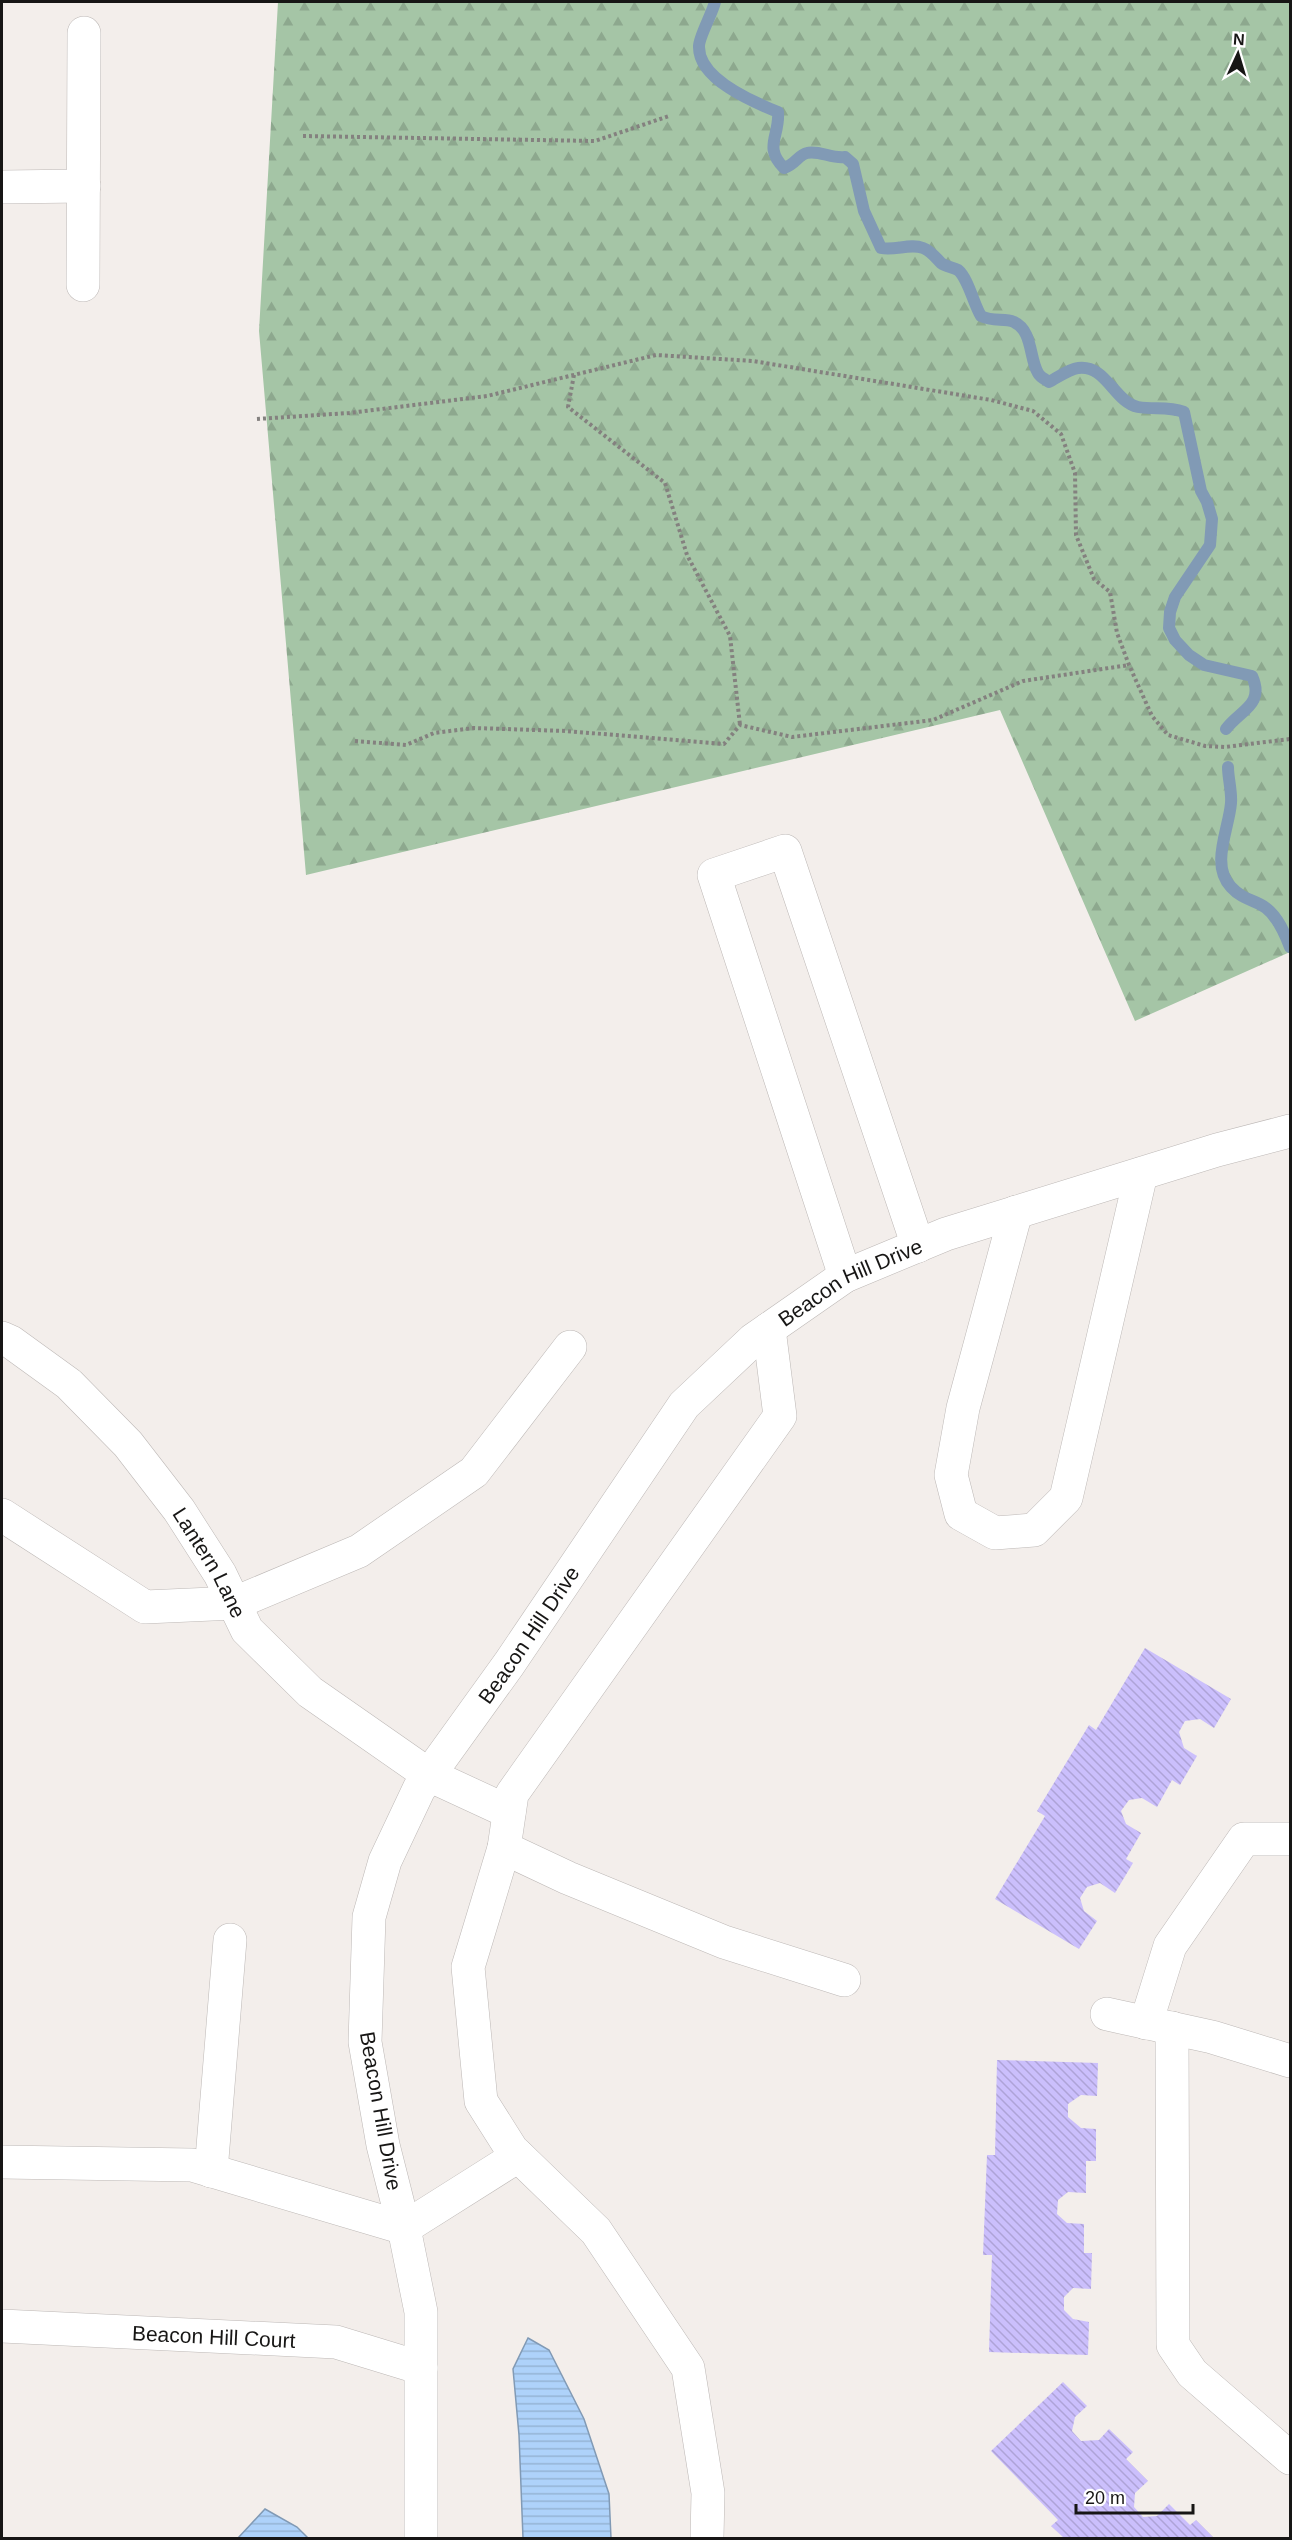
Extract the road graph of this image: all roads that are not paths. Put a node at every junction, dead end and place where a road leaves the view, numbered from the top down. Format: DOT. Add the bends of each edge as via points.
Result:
graph roads {
  1 [pos="84,33"];
  2 [pos="84,186"];
  3 [pos="2,187"];
  4 [pos="83,285"];
  5 [pos="1290,1131"];
  6 [pos="1141,1174"];
  7 [pos="1016,1212"];
  8 [pos="918,1246"];
  9 [pos="845,1276"];
  10 [pos="769,1329"];
  11 [pos="2,1338"];
  12 [pos="570,1347"];
  13 [pos="2,1515"];
  14 [pos="235,1604"];
  15 [pos="429,1775"];
  16 [pos="509,1812"];
  17 [pos="1290,1839"];
  18 [pos="504,1848"];
  19 [pos="230,1940"];
  20 [pos="843,1980"];
  21 [pos="1107,2014"];
  22 [pos="1159,2026"];
  23 [pos="1290,2061"];
  24 [pos="518,2156"];
  25 [pos="2,2162"];
  26 [pos="211,2171"];
  27 [pos="404,2228"];
  28 [pos="2,2326"];
  29 [pos="421,2368"];
  30 [pos="1290,2458"];
  31 [pos="421,2538"];
  32 [pos="707,2538"];
  1 -- 2 [label="street"];
  2 -- 3 [label="street"];
  2 -- 4 [label="street"];
  5 -- 6 [label="street, Beacon Hill Drive"];
  6 -- 7 [label="street, Beacon Hill Drive"];
  6 -- 7 [label="street" via="1065,1498 1034,1530 995,1533 961,1514 951,1475 963,1408"];
  7 -- 8 [label="street, Beacon Hill Drive"];
  8 -- 9 [label="street, Beacon Hill Drive"];
  8 -- 9 [label="street" via="785,851 714,875"];
  9 -- 10 [label="street, Beacon Hill Drive"];
  10 -- 15 [label="street, Beacon Hill Drive" via="684,1405"];
  10 -- 16 [label="street" via="780,1416 512,1794"];
  11 -- 14 [label="street, Lantern Lane" via="69,1384 128,1444 179,1509"];
  12 -- 14 [label="street" via="474,1473 359,1551"];
  13 -- 14 [label="street" via="145,1607"];
  14 -- 15 [label="street, Lantern Lane" via="247,1630 310,1692"];
  15 -- 16 [label="street, Lantern Lane"];
  15 -- 27 [label="street, Beacon Hill Drive" via="385,1861 369,1917 365,2042 383,2145"];
  16 -- 18 [label="street"];
  17 -- 22 [label="street" via="1244,1839 1170,1946"];
  18 -- 20 [label="street" via="724,1942"];
  18 -- 24 [label="street" via="468,1967 482,2101"];
  19 -- 26 [label="street"];
  21 -- 22 [label="street"];
  22 -- 23 [label="street" via="1212,2037"];
  22 -- 30 [label="street" via="1173,2345 1192,2373"];
  24 -- 27 [label="street"];
  24 -- 32 [label="street" via="596,2231 688,2368 708,2493"];
  25 -- 26 [label="street" via="192,2165"];
  26 -- 27 [label="street"];
  27 -- 29 [label="street, Beacon Hill Drive" via="421,2312"];
  28 -- 29 [label="street, Beacon Hill Court" via="336,2342"];
  29 -- 31 [label="street, Beacon Hill Drive"];
}
